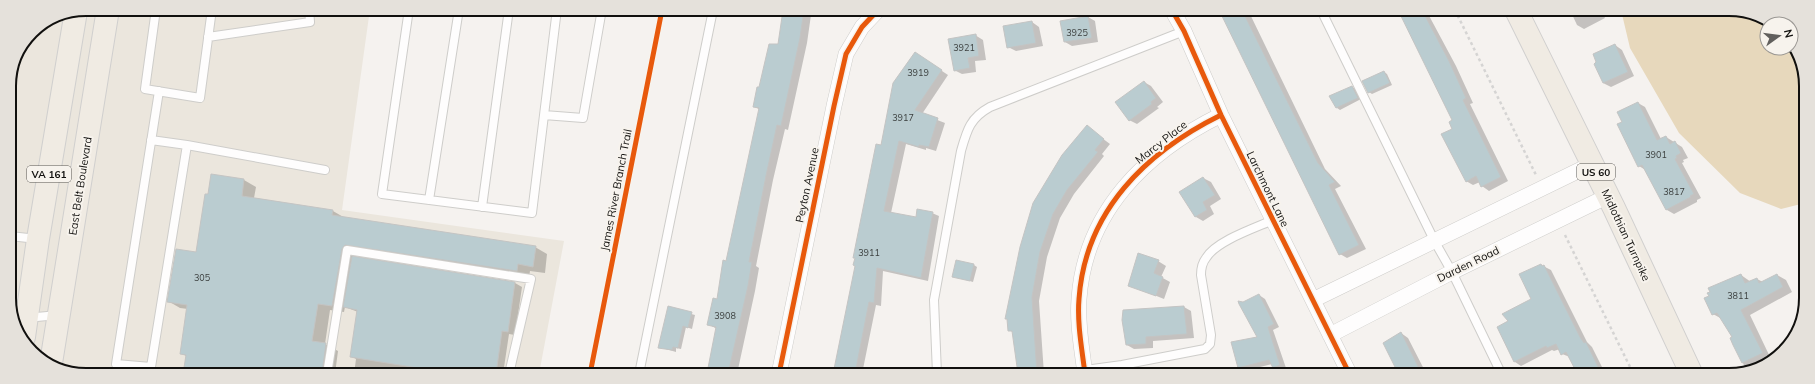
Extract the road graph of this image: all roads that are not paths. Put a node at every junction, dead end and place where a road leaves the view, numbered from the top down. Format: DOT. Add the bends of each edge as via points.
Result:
graph roads {
  1 [pos="107,16"];
  2 [pos="155,16"];
  3 [pos="211,16"];
  4 [pos="310,16"];
  5 [pos="408,16"];
  6 [pos="458,16"];
  7 [pos="508,16"];
  8 [pos="556,16"];
  9 [pos="601,16"];
  10 [pos="712,16"];
  11 [pos="872,16"];
  12 [pos="1175,16"];
  13 [pos="1324,16"];
  14 [pos="1519,16"];
  15 [pos="75,17"];
  16 [pos="1184,31"];
  17 [pos="208,37"];
  18 [pos="159,91"];
  19 [pos="544,115"];
  20 [pos="1221,115"];
  21 [pos="152,140"];
  22 [pos="187,145"];
  23 [pos="1592,164"];
  24 [pos="325,170"];
  25 [pos="1608,196"];
  26 [pos="429,200"];
  27 [pos="482,207"];
  28 [pos="1273,220"];
  29 [pos="16,237"];
  30 [pos="38,239"];
  31 [pos="1435,242"];
  32 [pos="1452,272"];
  33 [pos="1313,300"];
  34 [pos="59,315"];
  35 [pos="21,323"];
  36 [pos="1330,335"];
  37 [pos="52,359"];
  38 [pos="328,368"];
  39 [pos="510,368"];
  40 [pos="640,368"];
  41 [pos="780,368"];
  42 [pos="937,368"];
  43 [pos="1084,368"];
  44 [pos="1106,368"];
  45 [pos="1347,368"];
  46 [pos="1499,368"];
  47 [pos="1689,368"];
  1 -- 34 [label="main road, East Belt Boulevard / VA 161"];
  2 -- 18 [label="lane" via="145,89"];
  3 -- 17 [label="lane"];
  4 -- 17 [label="lane" via="310,22"];
  5 -- 26 [label="lane" via="382,194"];
  6 -- 26 [label="lane"];
  7 -- 27 [label="lane"];
  8 -- 19 [label="lane"];
  9 -- 19 [label="lane" via="584,118"];
  10 -- 40 [label="lane"];
  11 -- 41 [label="street, Peyton Avenue" via="862,27 846,54"];
  12 -- 16 [label="street, Larchmont Lane"];
  13 -- 31 [label="lane"];
  14 -- 23 [label="main road, Midlothian Turnpike / US 60"];
  15 -- 30 [label="main road, VA 161"];
  16 -- 20 [label="street, Larchmont Lane"];
  16 -- 42 [label="lane" via="990,107 973,119 961,151 934,300"];
  17 -- 18 [label="lane" via="200,98"];
  18 -- 21 [label="lane"];
  19 -- 27 [label="lane" via="532,213"];
  20 -- 28 [label="street, Larchmont Lane"];
  20 -- 43 [label="street, Marcy Place" via="1198,126 1147,162 1118,194 1102,217 1089,246 1079,299 1079,335"];
  21 -- 22 [label="lane"];
  21 -- 22 [label="lane" via="116,364 151,367"];
  22 -- 24 [label="lane"];
  23 -- 25 [label="main road, Midlothian Turnpike / US 60"];
  23 -- 31 [label="street"];
  25 -- 32 [label="street, Darden Road"];
  25 -- 47 [label="main road, Midlothian Turnpike / US 60"];
  26 -- 27 [label="lane"];
  28 -- 33 [label="street, Larchmont Lane"];
  28 -- 44 [label="lane" via="1212,250 1205,258 1201,276 1211,334 1210,344 1205,349"];
  29 -- 30 [label="lane"];
  30 -- 35 [label="main road, VA 161"];
  31 -- 32 [label="lane"];
  31 -- 33 [label="street"];
  32 -- 36 [label="street, Darden Road"];
  32 -- 46 [label="lane"];
  33 -- 36 [label="street, Larchmont Lane"];
  34 -- 35 [label="lane"];
  34 -- 37 [label="main road, East Belt Boulevard / VA 161"];
  36 -- 45 [label="street, Larchmont Lane"];
  38 -- 39 [label="lane" via="347,250 531,279"];
}
